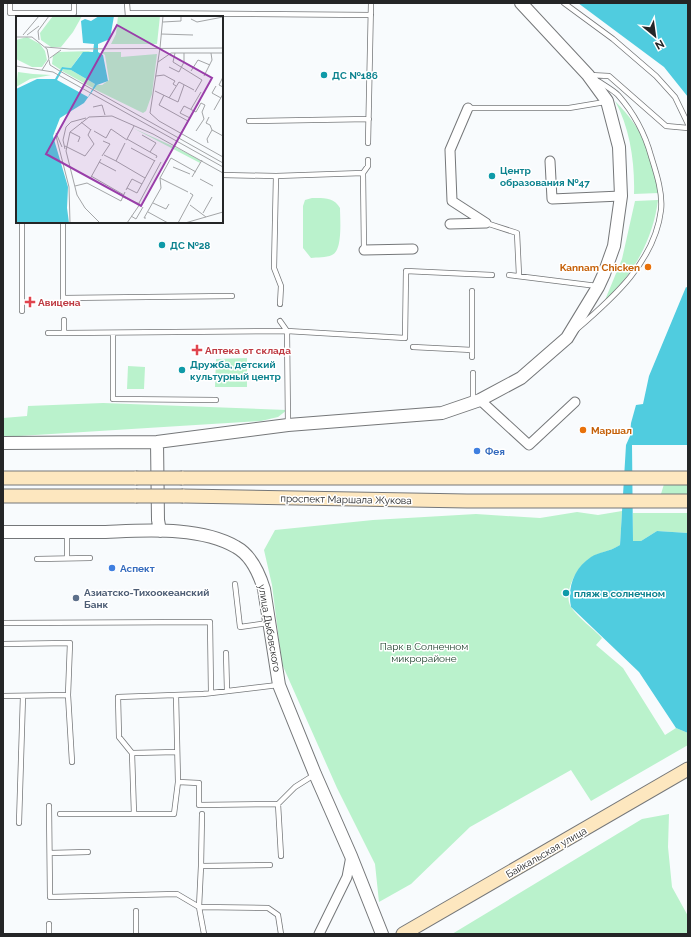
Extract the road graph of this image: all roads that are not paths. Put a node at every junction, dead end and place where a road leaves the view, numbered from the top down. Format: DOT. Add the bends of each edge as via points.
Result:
graph roads {
  1 [pos="10,3"];
  2 [pos="74,3"];
  3 [pos="127,3"];
  4 [pos="371,3"];
  5 [pos="521,3"];
  6 [pos="564,3"];
  7 [pos="21,15"];
  8 [pos="128,15"];
  9 [pos="371,15"];
  10 [pos="588,75"];
  11 [pos="607,101"];
  12 [pos="468,108"];
  13 [pos="369,118"];
  14 [pos="249,121"];
  15 [pos="688,124"];
  16 [pos="688,128"];
  17 [pos="368,143"];
  18 [pos="368,160"];
  19 [pos="550,161"];
  20 [pos="363,173"];
  21 [pos="223,175"];
  22 [pos="276,176"];
  23 [pos="621,196"];
  24 [pos="22,223"];
  25 [pos="63,223"];
  26 [pos="450,224"];
  27 [pos="486,224"];
  28 [pos="413,249"];
  29 [pos="364,250"];
  30 [pos="492,275"];
  31 [pos="509,275"];
  32 [pos="519,275"];
  33 [pos="598,287"];
  34 [pos="472,291"];
  35 [pos="232,296"];
  36 [pos="280,304"];
  37 [pos="22,311"];
  38 [pos="64,320"];
  39 [pos="280,321"];
  40 [pos="287,331"];
  41 [pos="48,333"];
  42 [pos="64,333"];
  43 [pos="113,333"];
  44 [pos="567,338"];
  45 [pos="413,347"];
  46 [pos="472,350"];
  47 [pos="472,357"];
  48 [pos="473,373"];
  49 [pos="216,400"];
  50 [pos="476,401"];
  51 [pos="575,402"];
  52 [pos="288,425"];
  53 [pos="158,442"];
  54 [pos="3,444"];
  55 [pos="3,478"];
  56 [pos="688,478"];
  57 [pos="3,496"];
  58 [pos="688,501"];
  59 [pos="160,531"];
  60 [pos="3,532"];
  61 [pos="67,532"];
  62 [pos="67,558"];
  63 [pos="90,558"];
  64 [pos="37,559"];
  65 [pos="235,584"];
  66 [pos="269,622"];
  67 [pos="3,623"];
  68 [pos="3,644"];
  69 [pos="226,653"];
  70 [pos="279,685"];
  71 [pos="227,690"];
  72 [pos="211,692"];
  73 [pos="68,695"];
  74 [pos="176,695"];
  75 [pos="3,696"];
  76 [pos="23,696"];
  77 [pos="177,752"];
  78 [pos="132,753"];
  79 [pos="72,762"];
  80 [pos="688,769"];
  81 [pos="315,774"];
  82 [pos="178,782"];
  83 [pos="278,804"];
  84 [pos="49,806"];
  85 [pos="60,814"];
  86 [pos="134,814"];
  87 [pos="202,814"];
  88 [pos="19,823"];
  89 [pos="88,852"];
  90 [pos="50,853"];
  91 [pos="281,856"];
  92 [pos="351,856"];
  93 [pos="270,865"];
  94 [pos="201,866"];
  95 [pos="199,907"];
  96 [pos="136,911"];
  97 [pos="432,918"];
  98 [pos="49,924"];
  99 [pos="49,934"];
  100 [pos="136,934"];
  101 [pos="204,934"];
  102 [pos="281,934"];
  103 [pos="319,934"];
  104 [pos="382,934"];
  105 [pos="403,934"];
  106 [pos="418,934"];
  1 -- 7 [label="lane" via="10,13"];
  2 -- 7 [label="lane" via="74,13"];
  3 -- 8 [label="lane"];
  4 -- 9 [label="lane"];
  5 -- 10 [label="street"];
  6 -- 15 [label="lane" via="613,39 656,76 674,97"];
  8 -- 9 [label="lane"];
  9 -- 13 [label="lane"];
  10 -- 11 [label="street"];
  10 -- 16 [label="lane" via="609,76 666,126"];
  10 -- 44 [label="lane" via="617,94 641,129 655,168 661,209 647,254 608,302"];
  11 -- 12 [label="lane" via="569,108"];
  11 -- 23 [label="street" via="619,147"];
  12 -- 27 [label="street" via="450,150 452,201"];
  13 -- 14 [label="lane"];
  13 -- 17 [label="lane"];
  18 -- 20 [label="lane" via="368,166"];
  19 -- 23 [label="street" via="552,199"];
  20 -- 22 [label="lane"];
  20 -- 29 [label="lane"];
  21 -- 22 [label="lane"];
  22 -- 36 [label="lane" via="274,268 281,286"];
  23 -- 33 [label="street" via="614,246"];
  24 -- 37 [label="lane"];
  25 -- 35 [label="lane" via="63,300"];
  26 -- 27 [label="street"];
  27 -- 32 [label="lane" via="517,233"];
  28 -- 29 [label="street"];
  30 -- 40 [label="lane" via="406,271 406,338"];
  31 -- 32 [label="lane"];
  32 -- 33 [label="lane"];
  33 -- 44 [label="street"];
  34 -- 46 [label="lane"];
  38 -- 42 [label="lane"];
  39 -- 40 [label="lane"];
  40 -- 43 [label="lane"];
  40 -- 52 [label="lane"];
  41 -- 42 [label="lane"];
  42 -- 43 [label="lane"];
  43 -- 49 [label="lane" via="113,399"];
  44 -- 50 [label="street" via="521,378"];
  45 -- 46 [label="lane"];
  46 -- 47 [label="lane"];
  48 -- 50 [label="lane"];
  50 -- 51 [label="street" via="529,445"];
  50 -- 52 [label="street" via="442,413"];
  52 -- 53 [label="street"];
  53 -- 54 [label="street"];
  53 -- 59 [label="street"];
  55 -- 56 [label="main road, проспект Маршала Жукова, bridge"];
  57 -- 58 [label="main road, проспект Маршала Жукова, bridge" via="183,496 467,502"];
  59 -- 61 [label="street, улица Дыбовского"];
  59 -- 66 [label="street, улица Дыбовского" via="215,538 245,554 261,578"];
  60 -- 61 [label="street, улица Дыбовского"];
  61 -- 62 [label="lane"];
  62 -- 63 [label="lane"];
  62 -- 64 [label="lane"];
  65 -- 66 [label="lane" via="240,627"];
  66 -- 70 [label="street, улица Дыбовского"];
  67 -- 72 [label="lane" via="210,622"];
  68 -- 73 [label="lane" via="70,643"];
  69 -- 71 [label="lane"];
  70 -- 71 [label="lane"];
  70 -- 81 [label="street, улица Дыбовского"];
  71 -- 72 [label="lane"];
  72 -- 74 [label="lane"];
  73 -- 76 [label="lane"];
  73 -- 79 [label="lane"];
  74 -- 77 [label="lane"];
  74 -- 78 [label="lane" via="118,697 119,737"];
  75 -- 76 [label="lane"];
  76 -- 88 [label="lane"];
  77 -- 78 [label="lane"];
  77 -- 82 [label="lane"];
  78 -- 86 [label="lane"];
  80 -- 97 [label="main road, Байкальская улица"];
  81 -- 83 [label="lane" via="294,787"];
  81 -- 92 [label="street, улица Дыбовского"];
  82 -- 83 [label="lane" via="199,783 199,805"];
  82 -- 86 [label="lane" via="174,814"];
  83 -- 91 [label="lane"];
  84 -- 90 [label="lane"];
  85 -- 86 [label="lane"];
  87 -- 94 [label="lane"];
  89 -- 90 [label="lane"];
  90 -- 95 [label="lane" via="50,897 177,894"];
  92 -- 103 [label="street" via="346,877"];
  92 -- 104 [label="street, улица Дыбовского"];
  93 -- 94 [label="lane"];
  94 -- 95 [label="lane"];
  95 -- 101 [label="lane"];
  95 -- 102 [label="lane" via="268,908 278,915"];
  96 -- 100 [label="lane"];
  97 -- 105 [label="main road, Байкальская улица"];
  97 -- 106 [label="main road"];
  98 -- 99 [label="lane"];
}
